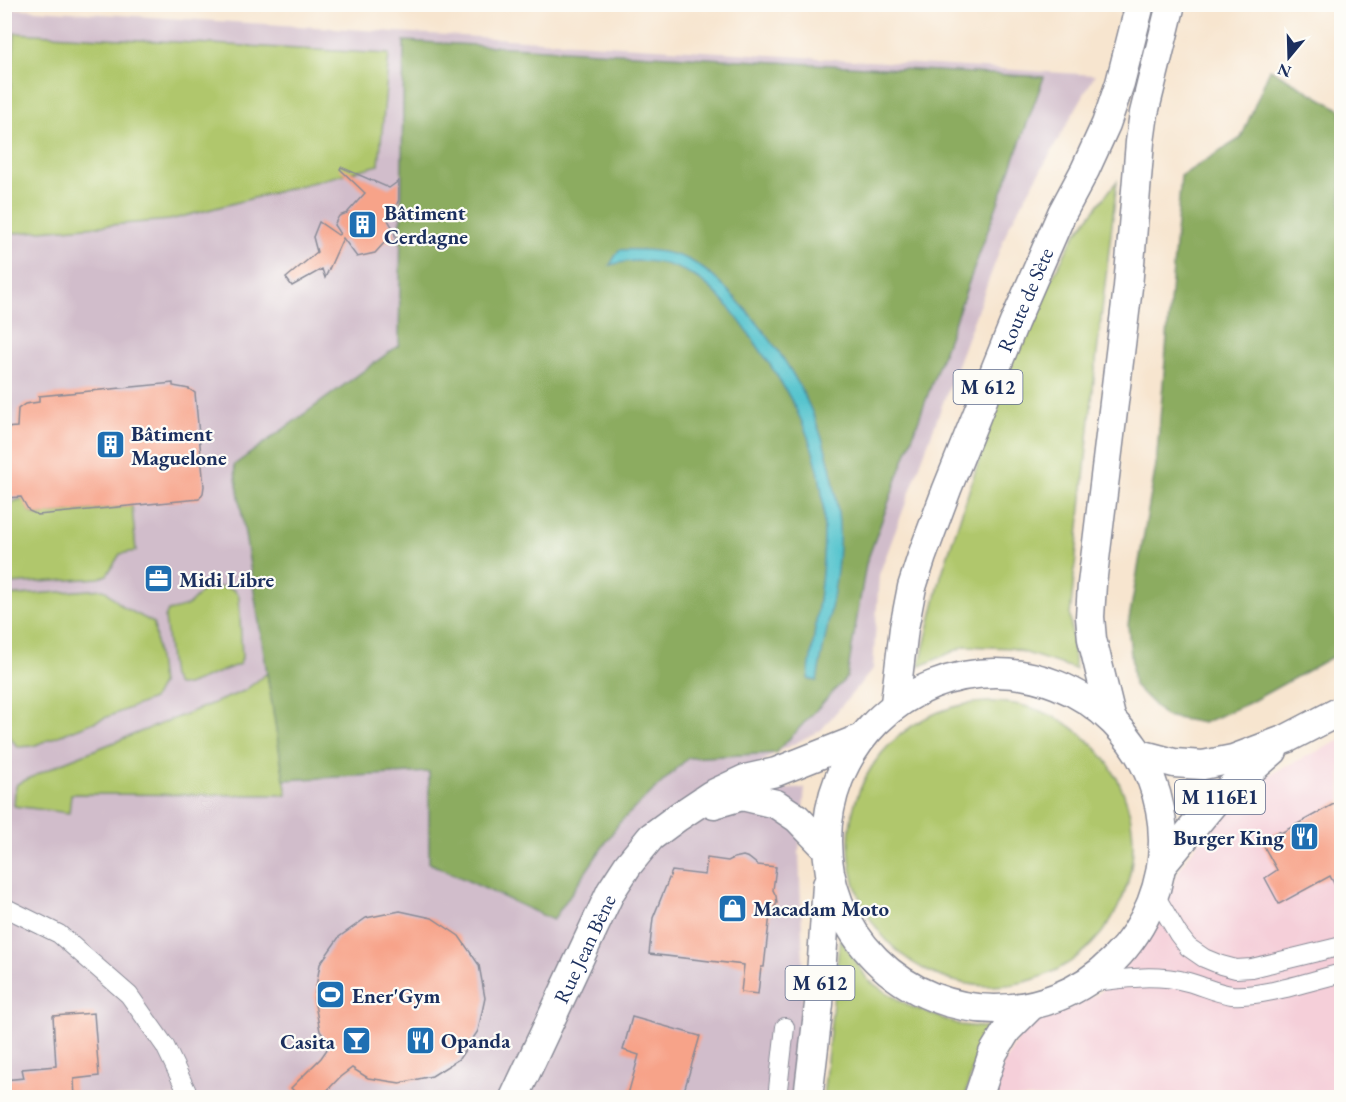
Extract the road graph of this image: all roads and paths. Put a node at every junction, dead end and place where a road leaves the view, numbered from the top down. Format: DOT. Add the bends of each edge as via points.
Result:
graph roads {
  1 [pos="1140,4"];
  2 [pos="1171,4"];
  3 [pos="895,704"];
  4 [pos="1341,710"];
  5 [pos="1111,717"];
  6 [pos="1286,739"];
  7 [pos="859,740"];
  8 [pos="1140,754"];
  9 [pos="678,817"];
  10 [pos="826,857"];
  11 [pos="1163,864"];
  12 [pos="1155,895"];
  13 [pos="4,907"];
  14 [pos="1341,946"];
  15 [pos="1341,973"];
  16 [pos="1086,983"];
  17 [pos="1031,1006"];
  18 [pos="785,1027"];
  19 [pos="190,1098"];
  20 [pos="514,1098"];
  21 [pos="777,1098"];
  22 [pos="808,1098"];
  23 [pos="978,1098"];
  1 -- 3 [label="main road, Route de Sète / M 612" via="1106,124 1014,323 922,556 904,628"];
  2 -- 5 [label="main road" via="1140,142 1128,287 1090,617"];
  3 -- 5 [label="main road" via="937,681 982,672 1029,675 1073,691"];
  3 -- 7 [label="main road"];
  4 -- 6 [label="main road, M 116E1"];
  5 -- 8 [label="main road"];
  6 -- 8 [label="main road, M 116E1" via="1233,759 1203,765 1174,763"];
  6 -- 11 [label="main road, M 116E1" via="1216,800"];
  7 -- 9 [label="main road, Rue Jean Bène" via="776,772 745,779"];
  7 -- 10 [label="main road" via="839,772 828,808"];
  8 -- 11 [label="main road" via="1156,789 1164,826"];
  9 -- 10 [label="main road, Rue Jean Bène" via="742,796 776,804 797,818"];
  9 -- 20 [label="main road, Rue Jean Bène" via="651,837 611,891"];
  10 -- 17 [label="main road" via="841,912 866,950 900,980 941,1001 986,1010"];
  10 -- 22 [label="main road, M 612" via="820,984"];
  11 -- 12 [label="main road"];
  12 -- 14 [label="street" via="1188,947 1221,965 1252,968"];
  12 -- 16 [label="main road" via="1128,945"];
  13 -- 19 [label="street" via="59,934 129,995 165,1046"];
  15 -- 16 [label="street" via="1247,995 1217,993 1188,982 1155,978"];
  16 -- 17 [label="main road"];
  17 -- 23 [label="main road" via="1007,1030 993,1053"];
  18 -- 21 [label="street"];
}
